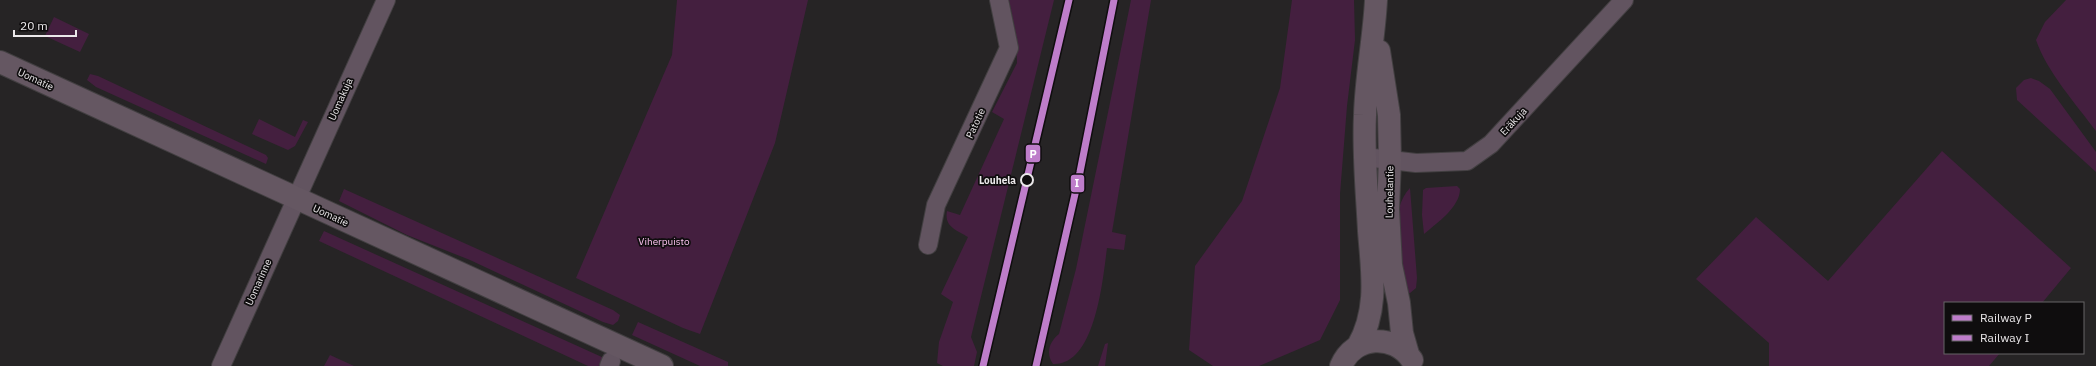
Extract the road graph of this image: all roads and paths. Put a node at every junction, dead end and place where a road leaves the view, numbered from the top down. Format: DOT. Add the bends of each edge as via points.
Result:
graph roads {
  1 [pos="386,0"];
  2 [pos="999,0"];
  3 [pos="1376,0"];
  4 [pos="1624,0"];
  5 [pos="1375,28"];
  6 [pos="0,62"];
  7 [pos="1365,157"];
  8 [pos="1390,160"];
  9 [pos="295,199"];
  10 [pos="928,245"];
  11 [pos="1358,346"];
  12 [pos="1412,360"];
  13 [pos="220,366"];
  14 [pos="662,366"];
  15 [pos="1341,366"];
  1 -- 9 [label="street, Uomakuja"];
  2 -- 10 [label="street, Patotie" via="1009,48 936,206"];
  3 -- 5 [label="main road, Louhelantie"];
  4 -- 8 [label="street, Eräkuja" via="1491,144 1467,161 1416,163"];
  5 -- 7 [label="main road, Louhelantie" via="1364,114"];
  5 -- 8 [label="main road, Louhelantie" via="1388,115"];
  6 -- 9 [label="main road, Uomatie"];
  7 -- 8 [label="street, Eräkuja"];
  7 -- 11 [label="main road, Louhelantie" via="1373,291 1366,331"];
  8 -- 12 [label="main road, Louhelantie" via="1388,209 1391,265 1402,333"];
  9 -- 13 [label="street, Uomarinne"];
  9 -- 14 [label="main road, Uomatie"];
  11 -- 12 [label="main road" via="1372,341 1384,341 1398,346"];
  11 -- 15 [label="main road" via="1347,355"];
}
